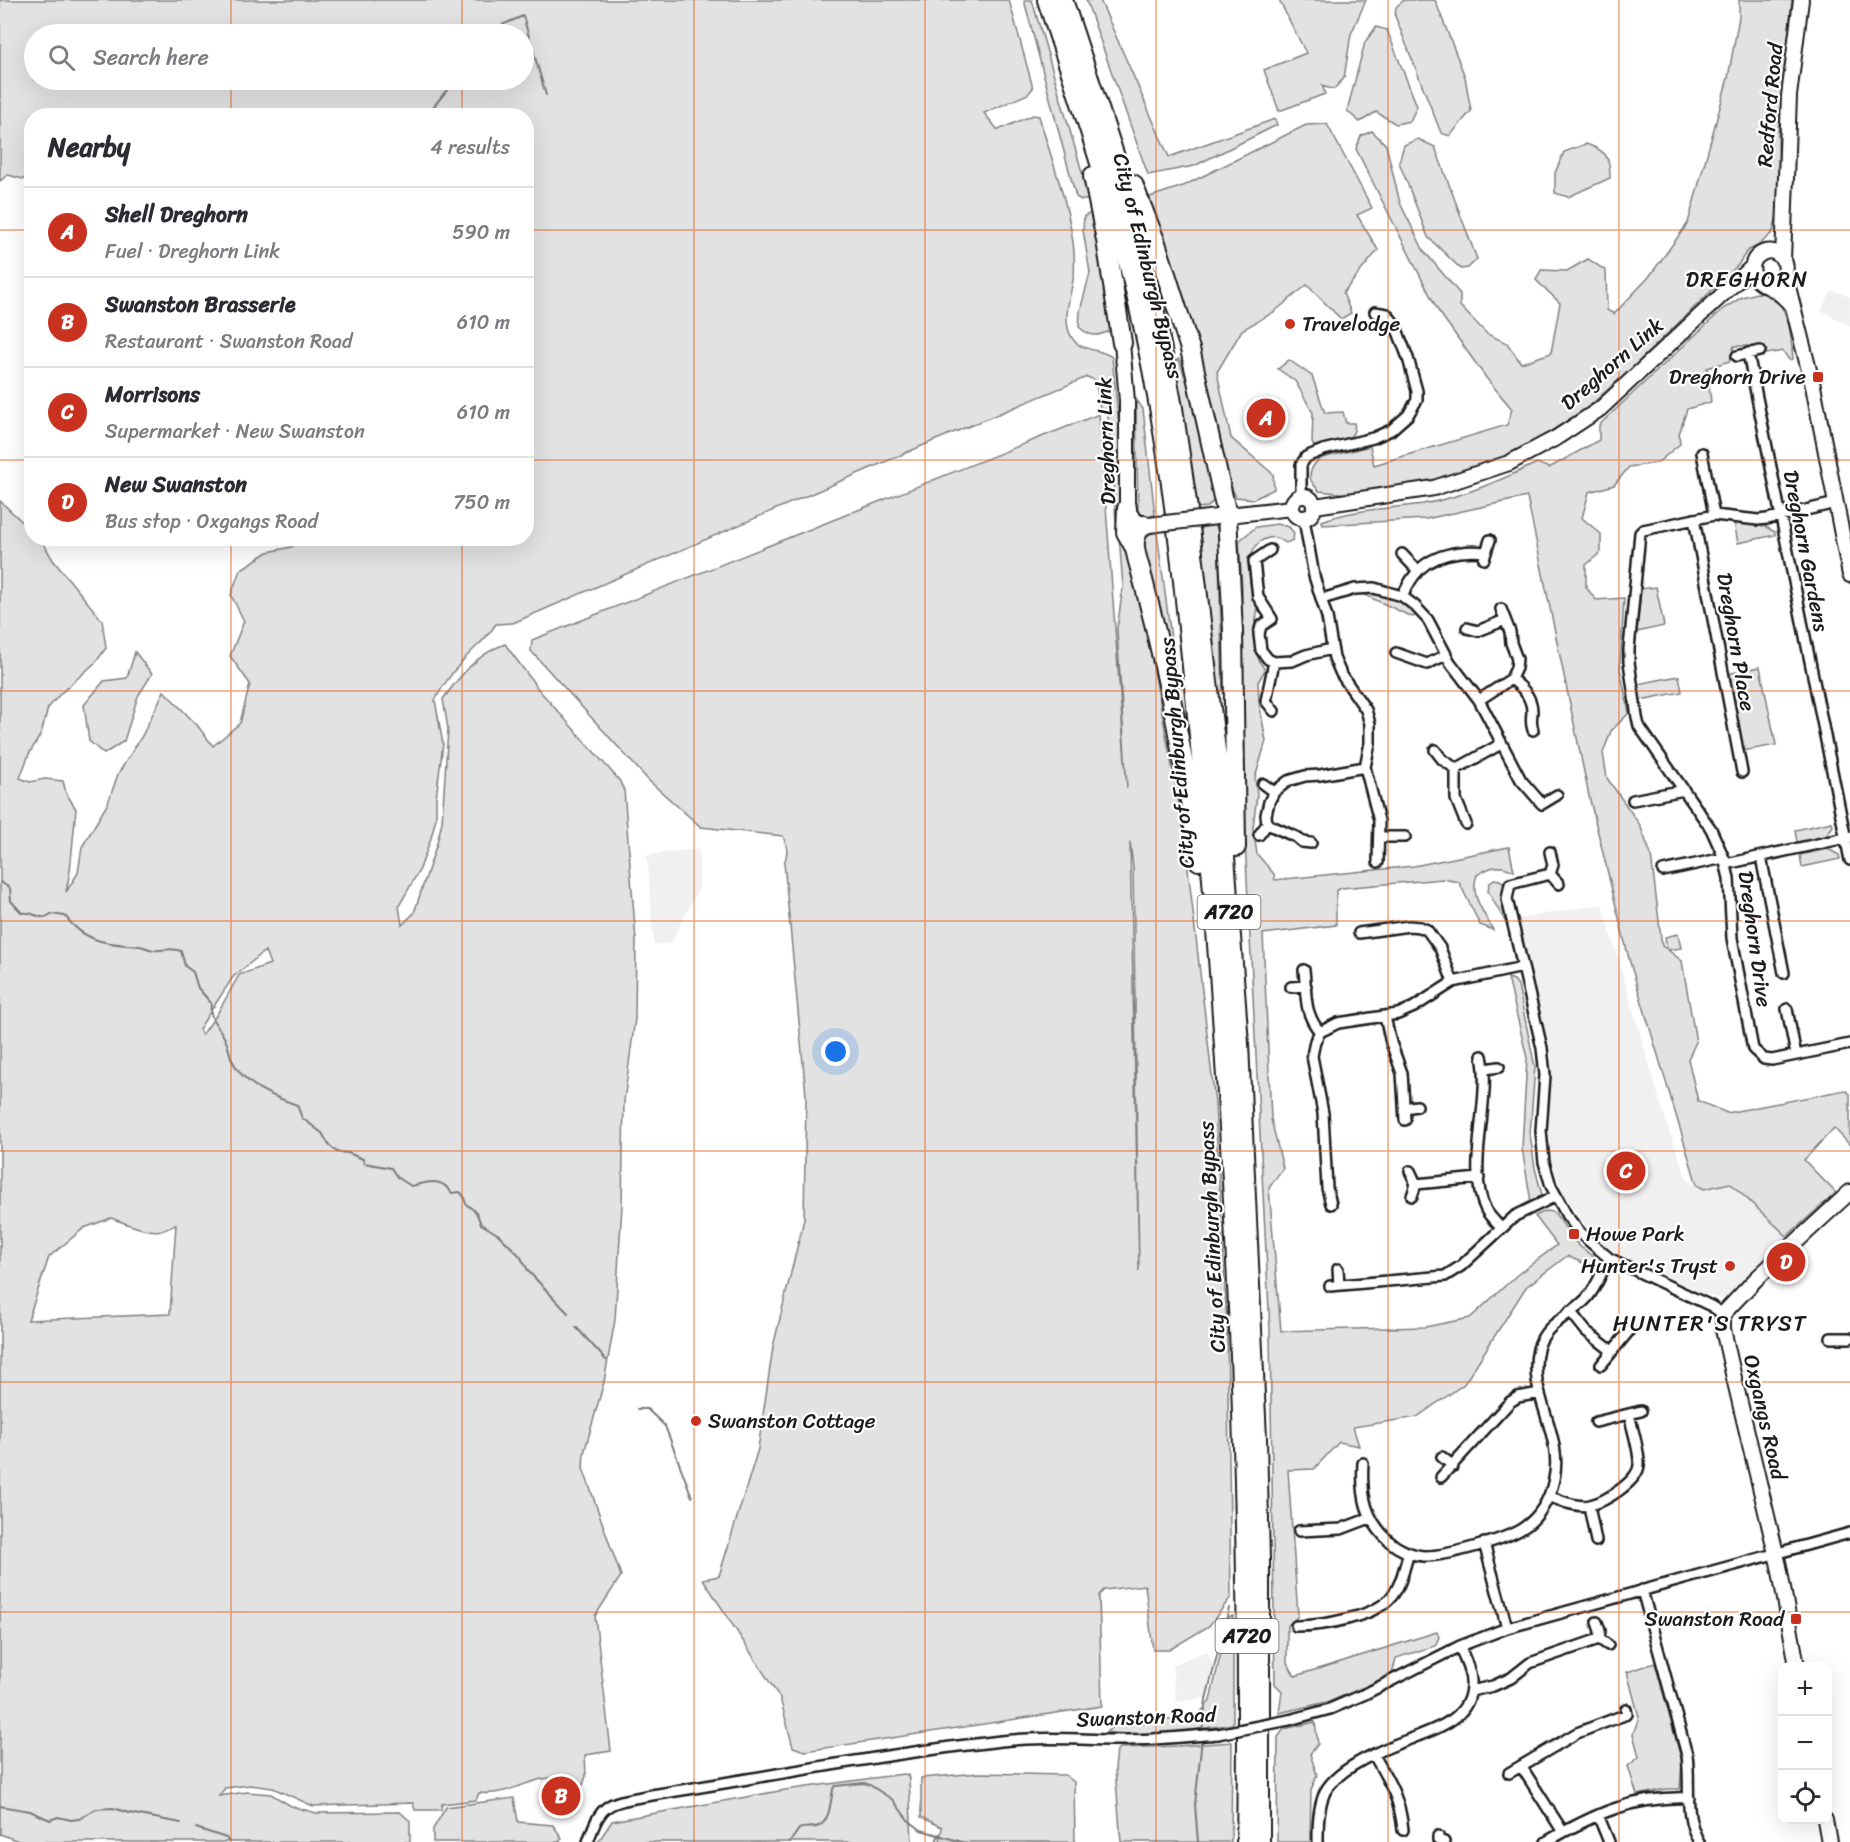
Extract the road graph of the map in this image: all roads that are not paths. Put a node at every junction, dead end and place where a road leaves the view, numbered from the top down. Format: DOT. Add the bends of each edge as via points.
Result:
graph roads {
  1 [pos="1047,0"];
  2 [pos="1063,0"];
  3 [pos="1801,0"];
  4 [pos="1070,20"];
  5 [pos="1785,214"];
  6 [pos="1765,252"];
  7 [pos="1783,260"];
  8 [pos="1752,267"];
  9 [pos="1785,275"];
  10 [pos="1762,283"];
  11 [pos="1721,294"];
  12 [pos="1791,304"];
  13 [pos="1375,312"];
  14 [pos="1406,319"];
  15 [pos="1395,324"];
  16 [pos="1122,343"];
  17 [pos="1760,351"];
  18 [pos="1748,353"];
  19 [pos="1737,356"];
  20 [pos="1702,453"];
  21 [pos="1301,496"];
  22 [pos="1836,503"];
  23 [pos="1315,506"];
  24 [pos="1127,508"];
  25 [pos="1292,508"];
  26 [pos="1714,514"];
  27 [pos="1222,516"];
  28 [pos="1780,516"];
  29 [pos="1304,519"];
  30 [pos="1694,519"];
  31 [pos="1147,525"];
  32 [pos="1490,540"];
  33 [pos="1135,548"];
  34 [pos="1270,550"];
  35 [pos="1402,554"];
  36 [pos="1418,571"];
  37 [pos="1850,575"];
  38 [pos="1402,596"];
  39 [pos="1322,599"];
  40 [pos="1501,609"];
  41 [pos="1505,620"];
  42 [pos="1467,628"];
  43 [pos="1411,648"];
  44 [pos="1332,649"];
  45 [pos="1396,653"];
  46 [pos="1446,655"];
  47 [pos="1407,657"];
  48 [pos="1275,662"];
  49 [pos="1511,679"];
  50 [pos="1479,700"];
  51 [pos="1274,711"];
  52 [pos="1533,730"];
  53 [pos="1501,744"];
  54 [pos="1435,750"];
  55 [pos="1365,767"];
  56 [pos="1456,769"];
  57 [pos="1742,772"];
  58 [pos="1263,784"];
  59 [pos="1684,790"];
  60 [pos="1274,792"];
  61 [pos="1557,795"];
  62 [pos="1633,800"];
  63 [pos="1267,824"];
  64 [pos="1466,824"];
  65 [pos="1259,835"];
  66 [pos="1378,837"];
  67 [pos="1405,837"];
  68 [pos="1848,838"];
  69 [pos="1311,843"];
  70 [pos="1551,852"];
  71 [pos="1761,856"];
  72 [pos="1378,861"];
  73 [pos="1725,861"];
  74 [pos="1850,861"];
  75 [pos="1663,871"];
  76 [pos="1550,874"];
  77 [pos="1559,884"];
  78 [pos="1432,920"];
  79 [pos="1427,930"];
  80 [pos="1359,933"];
  81 [pos="1523,967"];
  82 [pos="1304,970"];
  83 [pos="1784,973"];
  84 [pos="1453,982"];
  85 [pos="1306,986"];
  86 [pos="1291,987"];
  87 [pos="1787,1009"];
  88 [pos="1384,1017"];
  89 [pos="1320,1032"];
  90 [pos="1850,1044"];
  91 [pos="1232,1045"];
  92 [pos="1796,1055"];
  93 [pos="1482,1056"];
  94 [pos="1499,1067"];
  95 [pos="1485,1069"];
  96 [pos="1417,1106"];
  97 [pos="1405,1108"];
  98 [pos="1405,1120"];
  99 [pos="1410,1171"];
  100 [pos="1479,1178"];
  101 [pos="1416,1184"];
  102 [pos="1327,1188"];
  103 [pos="1317,1191"];
  104 [pos="1850,1192"];
  105 [pos="1412,1196"];
  106 [pos="1556,1196"];
  107 [pos="1331,1204"];
  108 [pos="1501,1228"];
  109 [pos="1609,1258"];
  110 [pos="1338,1269"];
  111 [pos="1570,1311"];
  112 [pos="1723,1314"];
  113 [pos="1629,1330"];
  114 [pos="1831,1338"];
  115 [pos="1850,1338"];
  116 [pos="1612,1352"];
  117 [pos="1601,1365"];
  118 [pos="1540,1393"];
  119 [pos="1641,1411"];
  120 [pos="1629,1414"];
  121 [pos="1596,1422"];
  122 [pos="1442,1457"];
  123 [pos="1363,1463"];
  124 [pos="1453,1466"];
  125 [pos="1441,1477"];
  126 [pos="1549,1496"];
  127 [pos="1589,1506"];
  128 [pos="1370,1518"];
  129 [pos="1308,1519"];
  130 [pos="1850,1533"];
  131 [pos="1596,1541"];
  132 [pos="1484,1543"];
  133 [pos="1409,1553"];
  134 [pos="1776,1554"];
  135 [pos="1642,1590"];
  136 [pos="1307,1615"];
  137 [pos="1597,1622"];
  138 [pos="1296,1626"];
  139 [pos="1307,1626"];
  140 [pos="1507,1628"];
  141 [pos="1599,1640"];
  142 [pos="1608,1645"];
  143 [pos="1460,1646"];
  144 [pos="1796,1662"];
  145 [pos="1471,1691"];
  146 [pos="1626,1709"];
  147 [pos="1374,1755"];
  148 [pos="1521,1766"];
  149 [pos="1509,1773"];
  150 [pos="1689,1798"];
  151 [pos="1598,1815"];
  152 [pos="1826,1824"];
  153 [pos="1403,1830"];
  154 [pos="1563,1832"];
  155 [pos="588,1842"];
  156 [pos="1246,1842"];
  157 [pos="1260,1842"];
  158 [pos="1318,1842"];
  159 [pos="1546,1842"];
  160 [pos="1609,1842"];
  161 [pos="1699,1842"];
  162 [pos="1829,1842"];
  1 -- 16 [label="highway" via="1094,181"];
  1 -- 91 [label="highway, City of Edinburgh Bypass / A720" via="1112,204 1137,296 1157,399 1175,505"];
  2 -- 4 [label="highway, City of Edinburgh Bypass / A720"];
  3 -- 5 [label="main road, Redford Road" via="1789,96"];
  4 -- 27 [label="highway" via="1156,243 1186,338 1209,432"];
  4 -- 91 [label="highway, City of Edinburgh Bypass / A720" via="1123,181 1173,408 1219,776"];
  5 -- 6 [label="main road, Redford Road"];
  5 -- 7 [label="main road, Redford Road"];
  6 -- 7 [label="main road" via="1775,253"];
  6 -- 8 [label="main road" via="1756,257"];
  7 -- 9 [label="main road"];
  8 -- 10 [label="main road"];
  8 -- 11 [label="main road, Dreghorn Link"];
  9 -- 10 [label="main road" via="1779,282"];
  9 -- 12 [label="main road"];
  10 -- 11 [label="main road, Dreghorn Link"];
  10 -- 12 [label="main road"];
  11 -- 23 [label="main road, Dreghorn Link" via="1600,409 1509,463 1434,488"];
  12 -- 22 [label="main road" via="1803,342"];
  13 -- 15 [label="street" via="1387,314"];
  14 -- 15 [label="street"];
  15 -- 21 [label="street" via="1418,391 1415,406 1397,426 1383,434 1306,457 1300,465"];
  16 -- 24 [label="main road, Dreghorn Link" via="1127,401"];
  17 -- 18 [label="street"];
  18 -- 19 [label="street"];
  18 -- 28 [label="street, Dreghorn Gardens"];
  20 -- 26 [label="street"];
  21 -- 23 [label="main road" via="1308,497"];
  21 -- 25 [label="main road" via="1294,500"];
  22 -- 28 [label="street, Dreghorn Drive"];
  22 -- 37 [label="main road"];
  23 -- 29 [label="main road"];
  24 -- 31 [label="main road, Dreghorn Link" via="1134,520"];
  24 -- 33 [label="highway" via="1126,532"];
  25 -- 27 [label="main road"];
  25 -- 29 [label="main road" via="1294,514"];
  26 -- 28 [label="street, Dreghorn Drive" via="1758,520"];
  26 -- 30 [label="street, Dreghorn Drive"];
  27 -- 31 [label="main road, bridge"];
  27 -- 91 [label="highway" via="1233,631"];
  28 -- 68 [label="street, Dreghorn Gardens"];
  29 -- 39 [label="street"];
  30 -- 57 [label="street, Dreghorn Place"];
  30 -- 59 [label="street, Dreghorn Drive" via="1646,528 1640,533 1629,649 1640,726"];
  31 -- 33 [label="highway" via="1136,534"];
  32 -- 36 [label="street" via="1485,555 1454,552"];
  33 -- 91 [label="highway" via="1176,721"];
  34 -- 48 [label="street" via="1254,561 1258,597 1272,619 1261,626 1259,645"];
  35 -- 36 [label="street"];
  36 -- 38 [label="street"];
  38 -- 39 [label="street" via="1367,588"];
  38 -- 46 [label="street" via="1424,615"];
  39 -- 44 [label="street"];
  40 -- 41 [label="street"];
  41 -- 42 [label="street" via="1478,631"];
  41 -- 49 [label="street" via="1517,662"];
  43 -- 47 [label="street"];
  44 -- 48 [label="street"];
  44 -- 55 [label="street" via="1341,674 1366,710 1370,724"];
  45 -- 47 [label="street"];
  46 -- 47 [label="street" via="1427,664"];
  46 -- 50 [label="street"];
  48 -- 51 [label="street" via="1266,702"];
  49 -- 50 [label="street"];
  49 -- 52 [label="street" via="1527,695 1533,709"];
  50 -- 53 [label="street"];
  53 -- 56 [label="street"];
  53 -- 61 [label="street" via="1521,780 1542,804"];
  54 -- 56 [label="street"];
  55 -- 60 [label="street" via="1296,778"];
  55 -- 66 [label="street" via="1378,815"];
  56 -- 64 [label="street" via="1456,800"];
  58 -- 60 [label="street"];
  59 -- 62 [label="street"];
  59 -- 73 [label="street, Dreghorn Drive" via="1715,837"];
  60 -- 63 [label="street"];
  63 -- 65 [label="street"];
  63 -- 69 [label="street"];
  66 -- 67 [label="street"];
  66 -- 72 [label="street"];
  68 -- 71 [label="street"];
  68 -- 74 [label="street, Dreghorn Gardens"];
  70 -- 76 [label="street"];
  71 -- 73 [label="street"];
  71 -- 83 [label="street" via="1777,961"];
  73 -- 75 [label="street, Dreghorn Drive"];
  73 -- 92 [label="street, Dreghorn Drive" via="1732,938 1753,1049 1764,1059"];
  76 -- 77 [label="street"];
  76 -- 81 [label="street" via="1510,884 1508,904"];
  78 -- 79 [label="street"];
  79 -- 80 [label="street" via="1409,926 1373,936"];
  79 -- 84 [label="street" via="1440,948"];
  81 -- 84 [label="street"];
  81 -- 106 [label="street" via="1544,1063 1541,1131 1544,1162"];
  82 -- 85 [label="street"];
  84 -- 88 [label="street" via="1414,1007"];
  85 -- 86 [label="street"];
  85 -- 89 [label="street" via="1308,1012"];
  87 -- 92 [label="street, Dreghorn Drive"];
  88 -- 89 [label="street" via="1338,1023"];
  88 -- 97 [label="street" via="1402,1073"];
  89 -- 102 [label="street" via="1312,1056 1323,1113"];
  90 -- 92 [label="street, Dreghorn Drive"];
  91 -- 156 [label="highway, City of Edinburgh Bypass / A720" via="1246,1522"];
  91 -- 157 [label="highway, City of Edinburgh Bypass / A720" via="1257,1439"];
  93 -- 95 [label="street"];
  94 -- 95 [label="street"];
  95 -- 100 [label="street"];
  96 -- 97 [label="street"];
  97 -- 98 [label="street"];
  99 -- 101 [label="street"];
  100 -- 101 [label="street"];
  100 -- 108 [label="street" via="1485,1209"];
  101 -- 105 [label="street"];
  102 -- 103 [label="street"];
  102 -- 107 [label="street"];
  104 -- 112 [label="main road"];
  106 -- 108 [label="street" via="1515,1216"];
  106 -- 109 [label="street" via="1583,1236"];
  108 -- 110 [label="street" via="1445,1276 1335,1285"];
  109 -- 111 [label="street" via="1587,1299"];
  109 -- 112 [label="street"];
  111 -- 116 [label="street" via="1586,1331"];
  111 -- 118 [label="street" via="1553,1324 1538,1347 1535,1369"];
  112 -- 134 [label="main road, Oxgangs Road" via="1736,1389"];
  113 -- 116 [label="street"];
  114 -- 115 [label="street"];
  116 -- 117 [label="street"];
  118 -- 124 [label="street" via="1510,1402"];
  118 -- 126 [label="street" via="1555,1456 1555,1477"];
  119 -- 120 [label="street"];
  120 -- 121 [label="street"];
  120 -- 127 [label="street" via="1640,1464 1637,1475"];
  122 -- 124 [label="street"];
  123 -- 128 [label="street" via="1358,1484"];
  124 -- 125 [label="street"];
  126 -- 127 [label="street"];
  126 -- 132 [label="street" via="1523,1528"];
  127 -- 131 [label="street"];
  128 -- 129 [label="street" via="1341,1529 1304,1531"];
  128 -- 133 [label="street" via="1393,1545"];
  130 -- 134 [label="street, Swanston Road"];
  132 -- 133 [label="street" via="1439,1555"];
  132 -- 140 [label="street"];
  133 -- 139 [label="street" via="1391,1599 1342,1620"];
  134 -- 135 [label="street, Swanston Road"];
  134 -- 144 [label="main road, Oxgangs Road"];
  135 -- 140 [label="street, Swanston Road"];
  135 -- 150 [label="street" via="1687,1755"];
  136 -- 139 [label="street"];
  137 -- 141 [label="street"];
  138 -- 139 [label="street"];
  140 -- 143 [label="street, Swanston Road"];
  141 -- 142 [label="street"];
  141 -- 145 [label="street" via="1530,1663 1510,1678"];
  143 -- 145 [label="street"];
  143 -- 155 [label="street, Swanston Road, bridge" via="1365,1694 1289,1720 1169,1739 1063,1737 1002,1741 623,1800 604,1808 595,1820"];
  145 -- 147 [label="street" via="1463,1710 1449,1723"];
  146 -- 148 [label="street" via="1627,1714 1577,1732"];
  147 -- 153 [label="street" via="1397,1798"];
  147 -- 158 [label="street" via="1336,1778 1326,1790"];
  148 -- 149 [label="street"];
  148 -- 154 [label="street"];
  150 -- 151 [label="street" via="1643,1800"];
  150 -- 161 [label="street" via="1689,1818"];
  151 -- 154 [label="street"];
  151 -- 160 [label="street"];
  152 -- 162 [label="main road"];
  154 -- 159 [label="street"];
}
